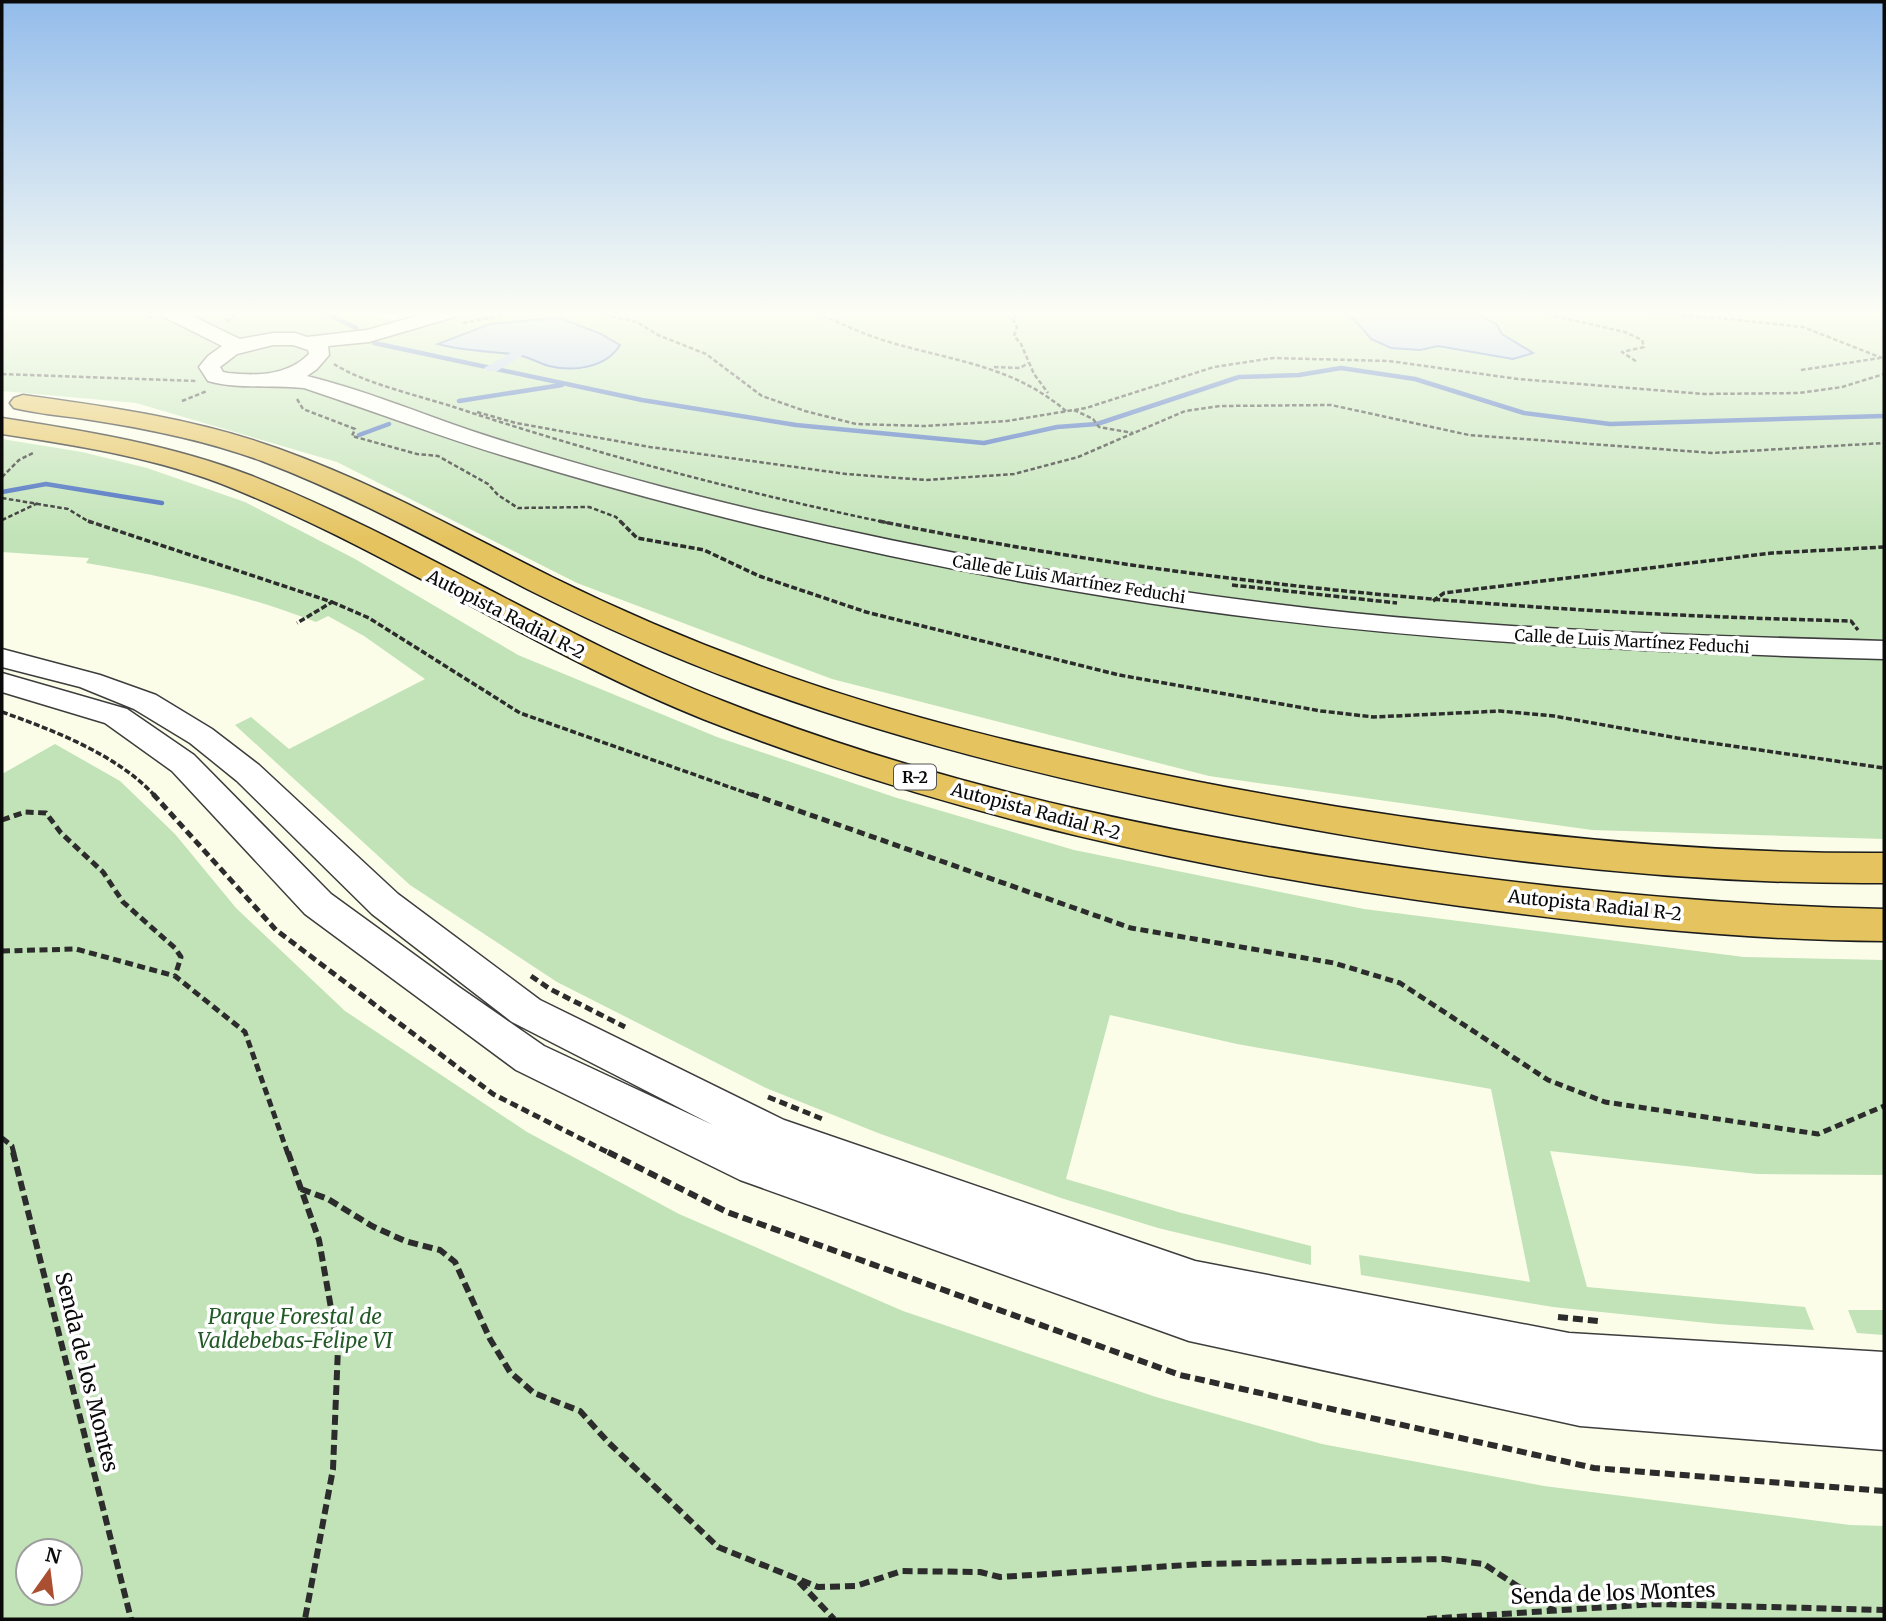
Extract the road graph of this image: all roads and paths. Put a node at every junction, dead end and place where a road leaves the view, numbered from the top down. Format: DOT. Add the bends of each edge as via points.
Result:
graph roads {
  1 [pos="286,389"];
  2 [pos="327,389"];
  3 [pos="368,389"];
  4 [pos="390,389"];
  5 [pos="396,389"];
  6 [pos="751,389"];
  7 [pos="1037,389"];
  8 [pos="1045,389"];
  9 [pos="1144,389"];
  10 [pos="1638,389"];
  11 [pos="1830,389"];
  12 [pos="1049,394"];
  13 [pos="2,400"];
  14 [pos="1074,410"];
  15 [pos="1066,411"];
  16 [pos="477,412"];
  17 [pos="2,426"];
  18 [pos="1134,433"];
  19 [pos="1884,443"];
  20 [pos="33,453"];
  21 [pos="2,477"];
  22 [pos="2,498"];
  23 [pos="38,502"];
  24 [pos="2,520"];
  25 [pos="1884,547"];
  26 [pos="1052,559"];
  27 [pos="1080,563"];
  28 [pos="1162,575"];
  29 [pos="1215,583"];
  30 [pos="332,602"];
  31 [pos="1432,602"];
  32 [pos="1410,605"];
  33 [pos="1424,606"];
  34 [pos="1437,607"];
  35 [pos="297,623"];
  36 [pos="1842,627"];
  37 [pos="1856,628"];
  38 [pos="1875,632"];
  39 [pos="1884,650"];
  40 [pos="2,658"];
  41 [pos="2,682"];
  42 [pos="1884,768"];
  43 [pos="2,820"];
  44 [pos="1884,868"];
  45 [pos="1884,925"];
  46 [pos="2,951"];
  47 [pos="529,975"];
  48 [pos="175,976"];
  49 [pos="633,1031"];
  50 [pos="763,1096"];
  51 [pos="1884,1106"];
  52 [pos="838,1125"];
  53 [pos="2,1139"];
  54 [pos="301,1189"];
  55 [pos="1546,1315"];
  56 [pos="1612,1323"];
  57 [pos="1884,1377"];
  58 [pos="1884,1425"];
  59 [pos="797,1580"];
  60 [pos="1884,1610"];
  61 [pos="1555,1611"];
  62 [pos="131,1619"];
  63 [pos="305,1619"];
  64 [pos="834,1619"];
  65 [pos="1427,1619"];
  1 -- 42 [label="path" via="303,409 355,429 352,436 439,456 488,484 518,508 589,507 616,517 636,538 704,550 759,576 866,612 1119,675 1374,718 1500,711 1554,716"];
  2 -- 39 [label="street, Calle de Luis Martínez Feduchi" via="518,453 707,506 1058,580 1470,632 1731,647"];
  3 -- 38 [label="street, Calle de Luis Martínez Feduchi" via="618,470 825,522 1063,569 1466,618 1709,633"];
  4 -- 26 [label="path" via="540,440 724,491"];
  5 -- 31 [label="path" via="643,464 834,512 1082,559"];
  6 -- 15 [label="path" via="805,411 856,424 966,424"];
  7 -- 12 [label="path"];
  8 -- 12 [label="path"];
  9 -- 14 [label="path"];
  10 -- 11 [label="path" via="1704,394"];
  12 -- 15 [label="path"];
  13 -- 44 [label="highway" via="165,425 266,454 423,521 630,626 770,681 995,749 1256,807 1497,844 1743,866"];
  14 -- 15 [label="path"];
  14 -- 18 [label="path" via="1099,427"];
  16 -- 18 [label="path" via="650,447 846,474 926,480 1014,474 1078,457"];
  17 -- 45 [label="highway, Autopista Radial R-2 / R-2" via="78,437 237,480 325,519 589,657 701,705 980,797 1148,840 1353,876 1619,911"];
  18 -- 19 [label="path" via="1185,411 1220,406 1331,405 1469,435 1713,453"];
  20 -- 21 [label="path"];
  22 -- 23 [label="path"];
  23 -- 24 [label="path"];
  23 -- 30 [label="path"];
  25 -- 31 [label="path" via="1772,553 1444,593"];
  27 -- 28 [label="path"];
  29 -- 32 [label="path"];
  30 -- 35 [label="path"];
  30 -- 51 [label="path" via="369,618 520,713 1131,928 1334,963 1400,982 1548,1080 1605,1102 1818,1134"];
  31 -- 37 [label="path" via="1712,619 1851,621"];
  33 -- 34 [label="path"];
  36 -- 37 [label="path"];
  37 -- 38 [label="path"];
  40 -- 57 [label="street" via="145,702 201,736 248,773 385,904 526,1011 771,1134 1195,1284 1569,1357"];
  41 -- 58 [label="street" via="116,716 183,762 317,904 456,1006 530,1058 755,1167 1189,1317 1580,1401"];
  43 -- 48 [label="path" via="24,812 46,813 103,872 123,902 175,948 181,957"];
  46 -- 48 [label="path" via="76,950"];
  47 -- 49 [label="path"];
  48 -- 54 [label="path" via="245,1032"];
  50 -- 52 [label="path"];
  53 -- 62 [label="path, Senda de los Montes" via="12,1146"];
  54 -- 59 [label="path" via="405,1241 440,1250 455,1262 510,1372 534,1393 580,1411 718,1547"];
  54 -- 63 [label="path" via="319,1240 338,1348 333,1469"];
  55 -- 56 [label="path"];
  59 -- 61 [label="path" via="831,1587 856,1586 902,1571 980,1572 999,1577 1203,1564 1444,1559 1485,1564"];
  59 -- 64 [label="path"];
  60 -- 61 [label="path, Senda de los Montes" via="1654,1604"];
  61 -- 65 [label="path, Senda de los Montes"];
}
